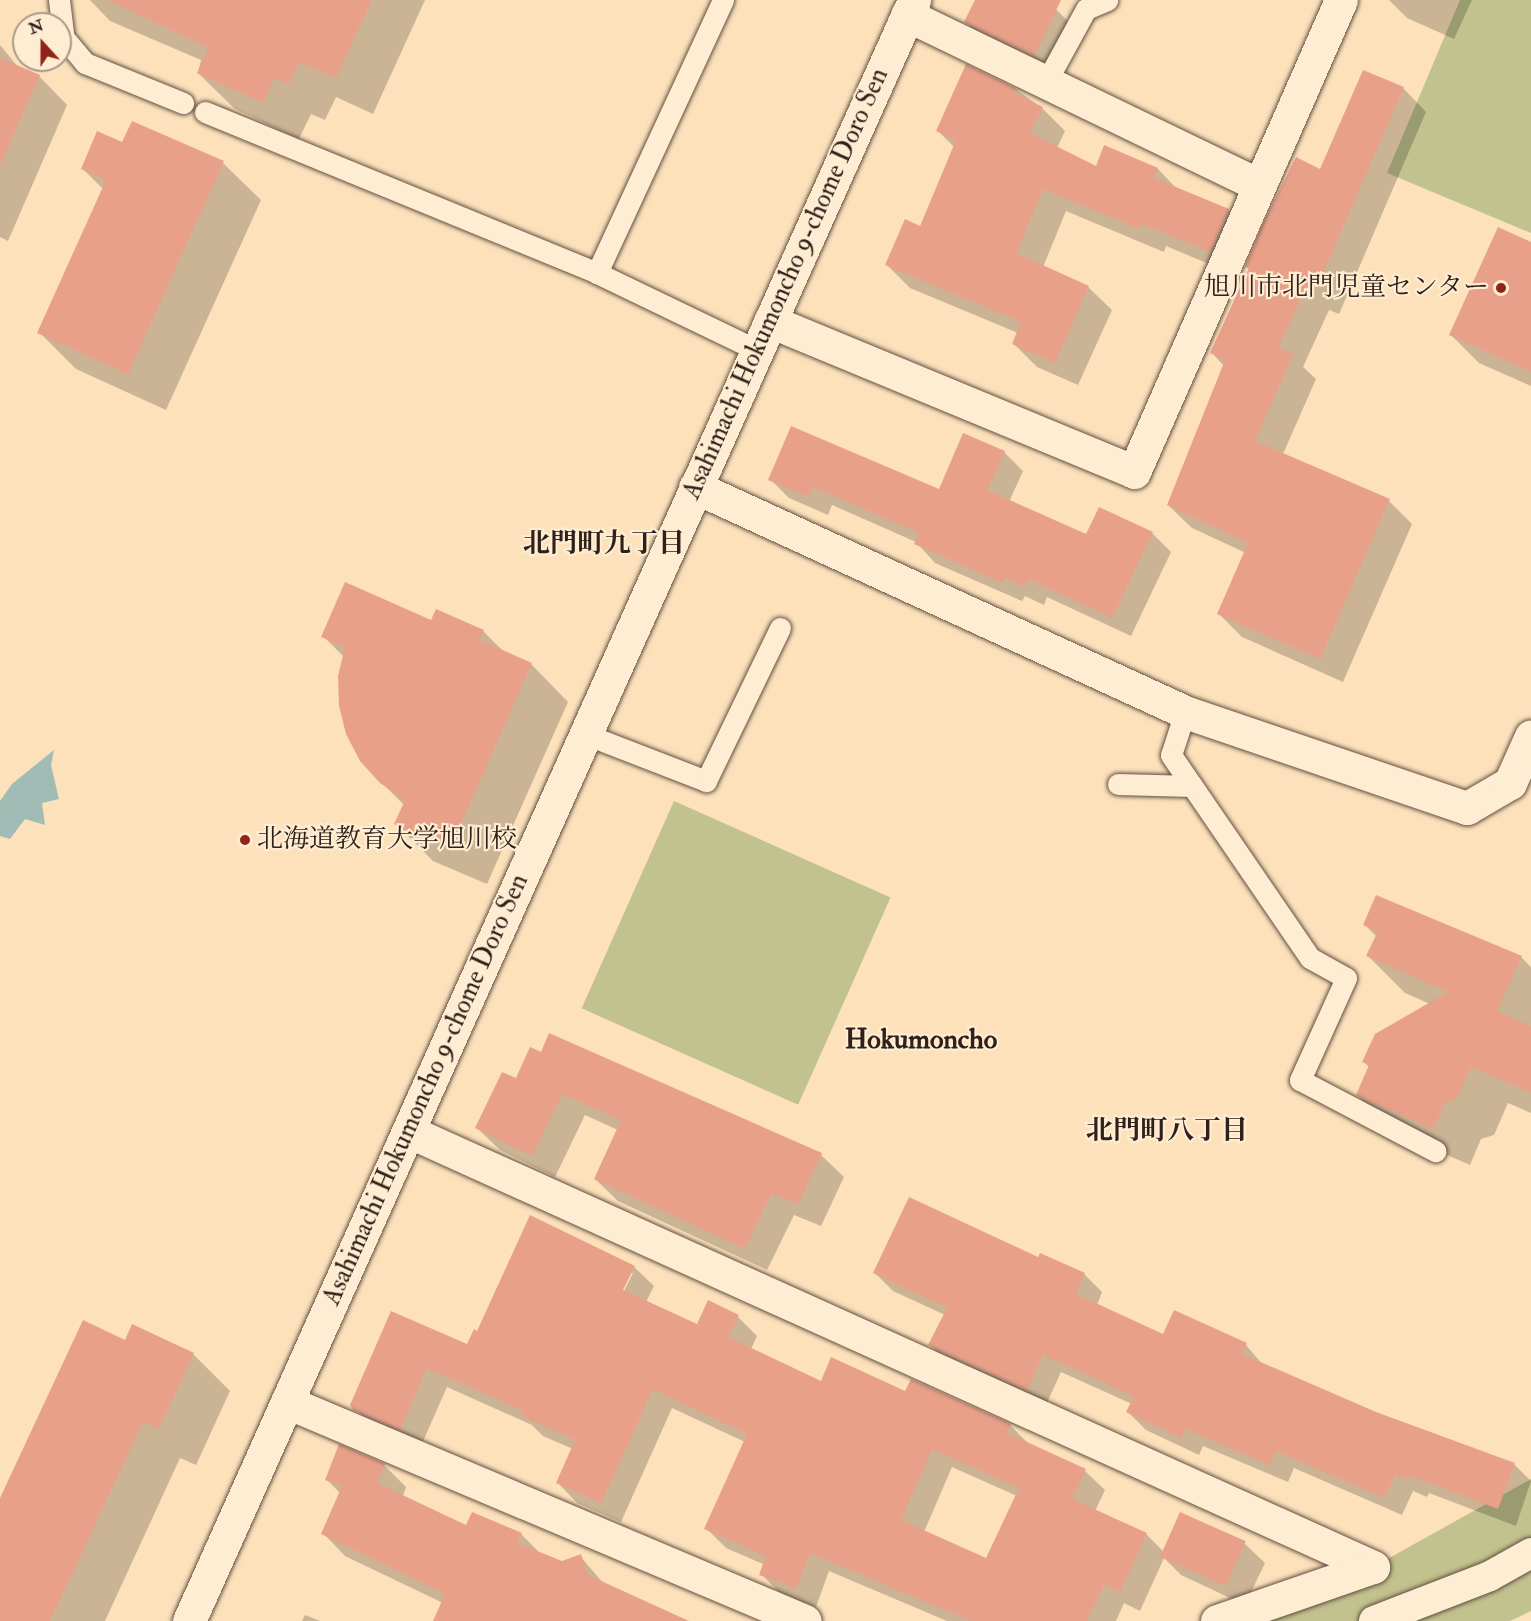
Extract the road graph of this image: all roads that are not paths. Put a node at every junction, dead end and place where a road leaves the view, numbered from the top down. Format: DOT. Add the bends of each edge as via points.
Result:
graph roads {
  1 [pos="59,0"];
  2 [pos="723,0"];
  3 [pos="1107,0"];
  4 [pos="1341,0"];
  5 [pos="910,8"];
  6 [pos="1047,82"];
  7 [pos="183,103"];
  8 [pos="205,112"];
  9 [pos="1259,185"];
  10 [pos="597,273"];
  11 [pos="764,335"];
  12 [pos="695,487"];
  13 [pos="780,628"];
  14 [pos="1185,712"];
  15 [pos="585,734"];
  16 [pos="1531,736"];
  17 [pos="1118,784"];
  18 [pos="1192,786"];
  19 [pos="408,1131"];
  20 [pos="1435,1151"];
  21 [pos="287,1402"];
  22 [pos="1531,1553"];
  23 [pos="189,1621"];
  24 [pos="805,1621"];
  25 [pos="1217,1621"];
  26 [pos="1374,1621"];
  1 -- 7 [label="lane" via="64,38 85,63"];
  2 -- 10 [label="lane"];
  3 -- 6 [label="lane" via="1086,9"];
  4 -- 9 [label="street"];
  5 -- 6 [label="street"];
  5 -- 11 [label="street, Asahimachi Hokumoncho 9-chome Doro Sen"];
  6 -- 9 [label="street"];
  8 -- 10 [label="lane"];
  9 -- 11 [label="street" via="1134,472"];
  10 -- 11 [label="lane"];
  11 -- 12 [label="street, Asahimachi Hokumoncho 9-chome Doro Sen"];
  12 -- 14 [label="street"];
  12 -- 15 [label="street, Asahimachi Hokumoncho 9-chome Doro Sen"];
  13 -- 15 [label="lane" via="706,781"];
  14 -- 16 [label="street" via="1467,808 1510,783"];
  14 -- 18 [label="lane" via="1171,755"];
  15 -- 19 [label="street, Asahimachi Hokumoncho 9-chome Doro Sen"];
  17 -- 18 [label="lane"];
  18 -- 20 [label="lane" via="1310,958 1346,978 1300,1080"];
  19 -- 21 [label="street, Asahimachi Hokumoncho 9-chome Doro Sen"];
  19 -- 25 [label="street" via="1373,1567"];
  21 -- 23 [label="street, Asahimachi Hokumoncho 9-chome Doro Sen"];
  21 -- 24 [label="street"];
  22 -- 26 [label="street" via="1490,1576"];
}
